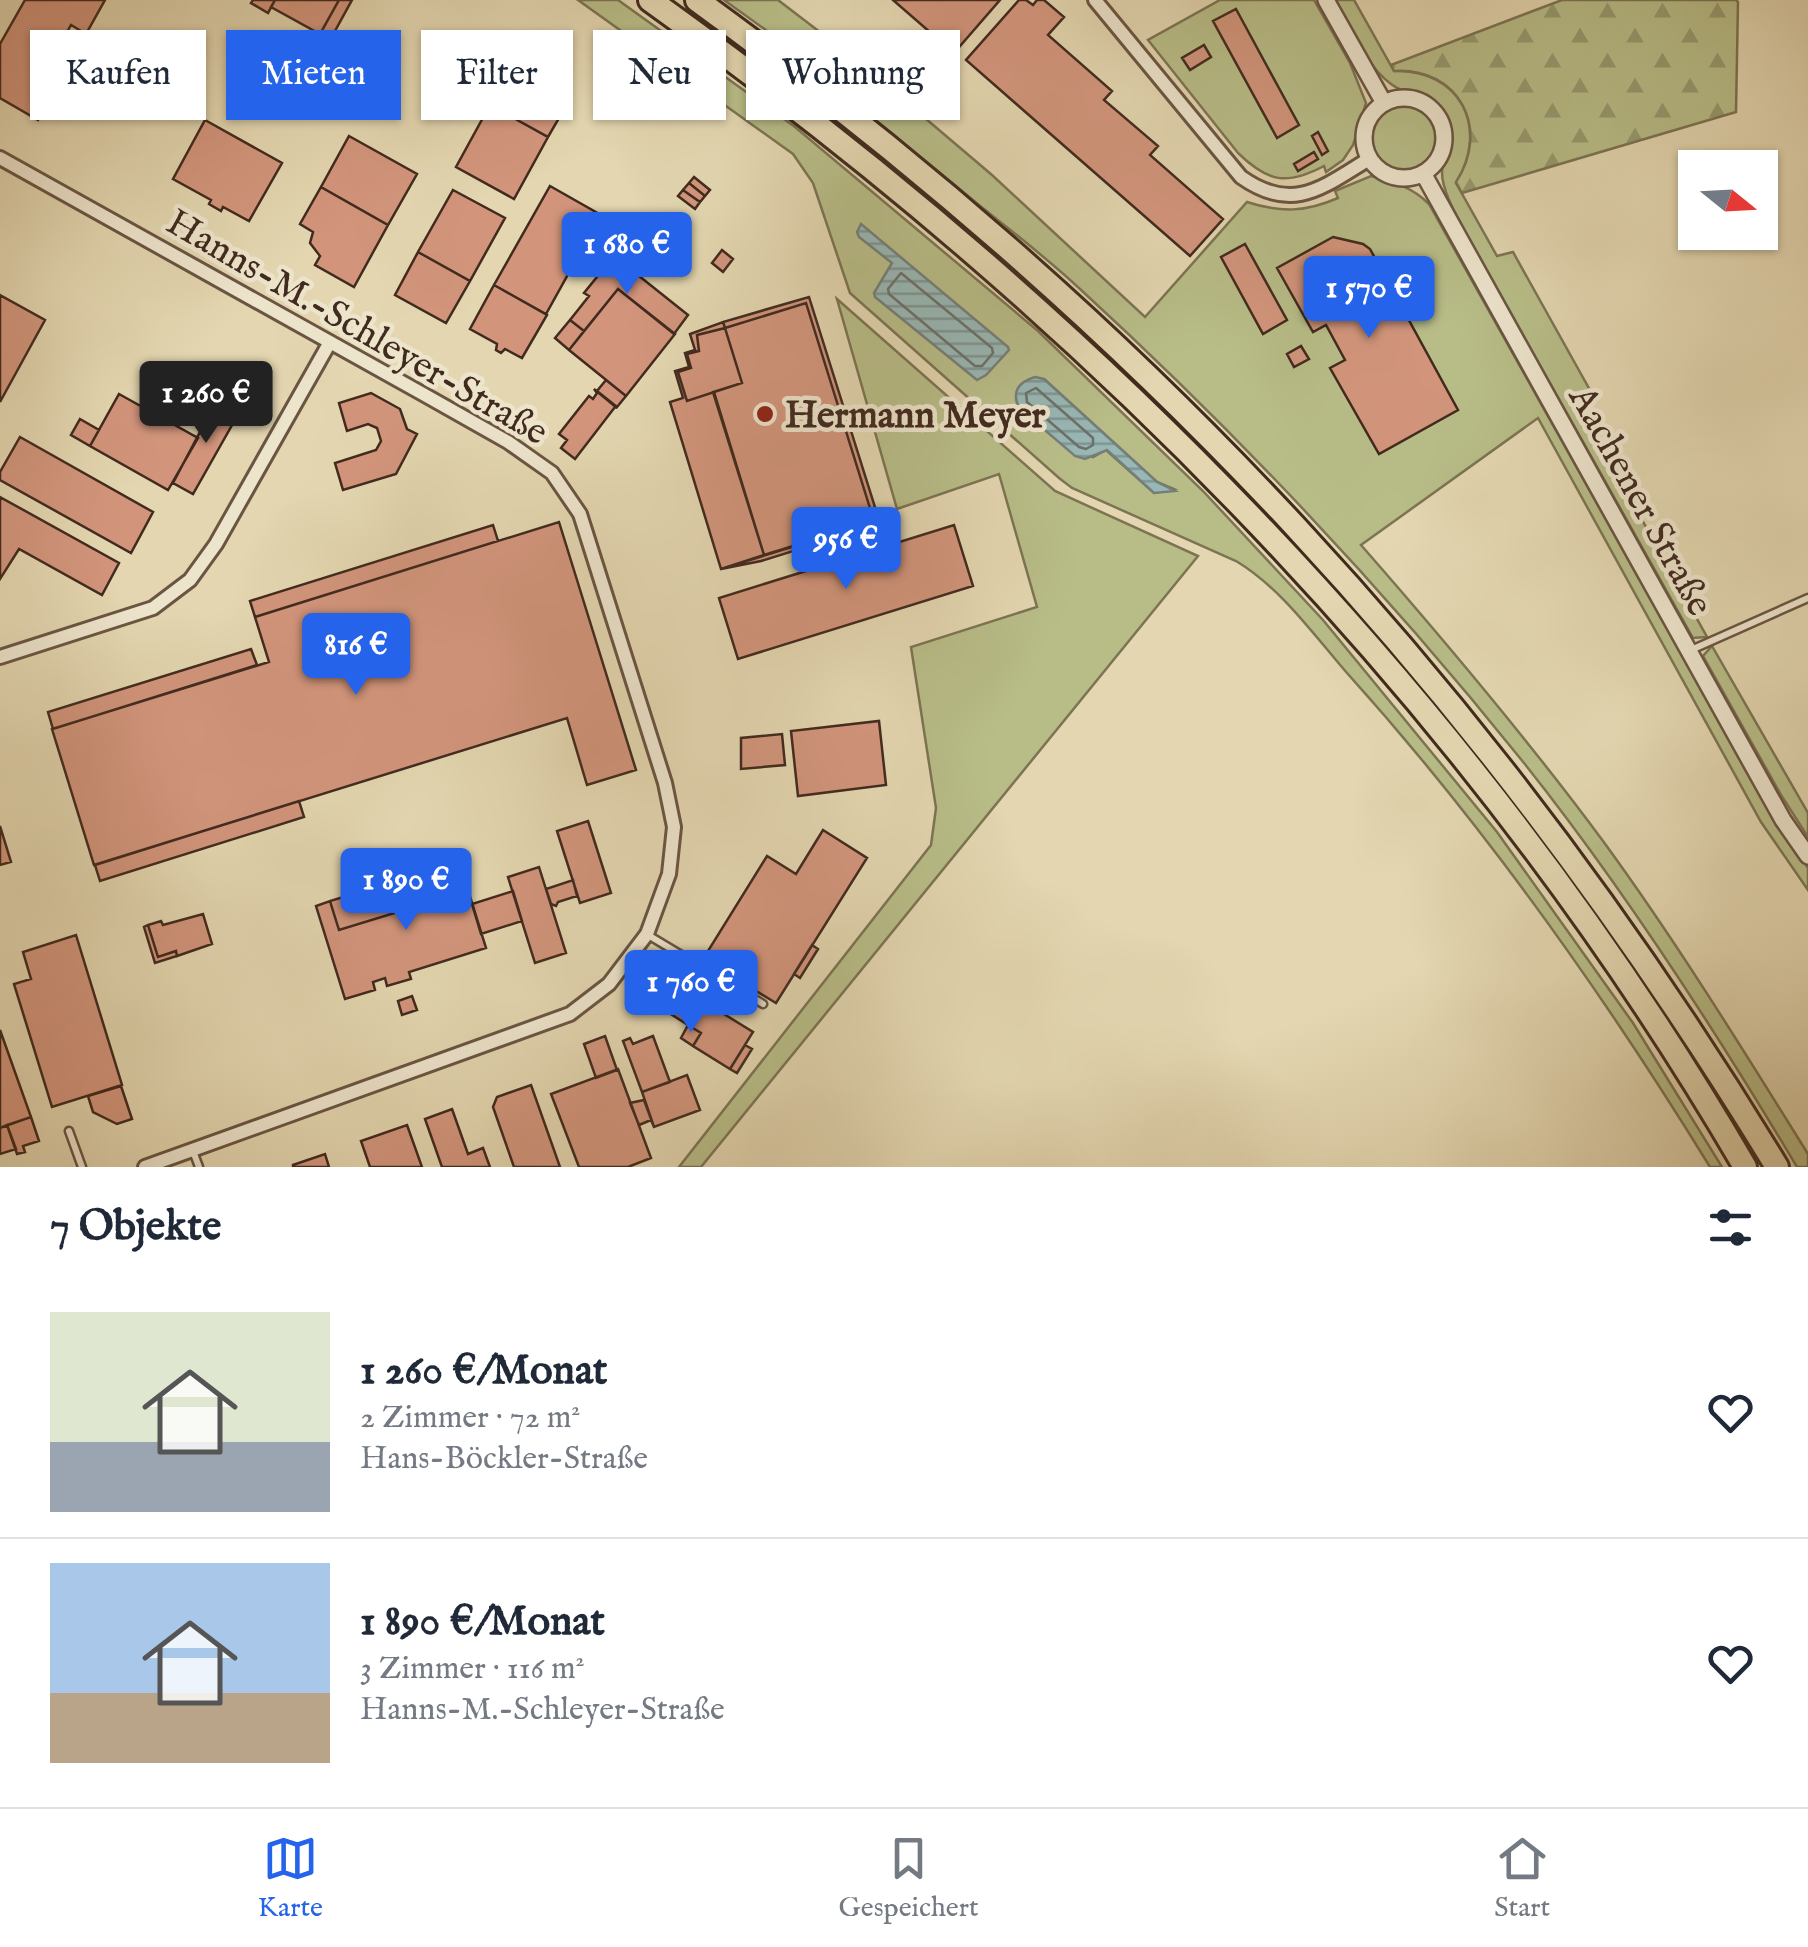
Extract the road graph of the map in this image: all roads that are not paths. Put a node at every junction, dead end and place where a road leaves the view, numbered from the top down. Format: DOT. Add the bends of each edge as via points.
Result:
graph roads {
  1 [pos="650,0"];
  2 [pos="697,0"];
  3 [pos="1095,0"];
  4 [pos="1326,0"];
  5 [pos="1384,103"];
  6 [pos="0,158"];
  7 [pos="1370,159"];
  8 [pos="1423,174"];
  9 [pos="330,342"];
  10 [pos="1808,598"];
  11 [pos="1688,652"];
  12 [pos="0,657"];
  13 [pos="1808,856"];
  14 [pos="647,934"];
  15 [pos="763,1004"];
  16 [pos="69,1131"];
  17 [pos="193,1150"];
  18 [pos="82,1167"];
  19 [pos="145,1167"];
  20 [pos="199,1167"];
  21 [pos="1746,1167"];
  22 [pos="1777,1167"];
  1 -- 21 [label="highway" via="816,123 990,266 1241,505 1382,662 1506,816 1632,990"];
  2 -- 22 [label="highway" via="873,133 1034,269 1164,389 1306,536 1431,678 1555,835 1674,1003"];
  3 -- 7 [label="street" via="1256,188 1301,196"];
  4 -- 5 [label="street"];
  5 -- 7 [label="street" via="1367,122"];
  5 -- 8 [label="street" via="1411,98 1435,112 1444,139"];
  6 -- 9 [label="street, Hanns-M.-Schleyer-Straße"];
  7 -- 8 [label="street" via="1387,175"];
  8 -- 11 [label="street, Aachener Straße"];
  9 -- 12 [label="street" via="190,580 153,608"];
  9 -- 14 [label="street, Hanns-M.-Schleyer-Straße" via="538,463 580,514 674,827 669,874"];
  10 -- 11 [label="lane"];
  11 -- 13 [label="street, Aachener Straße"];
  14 -- 15 [label="lane"];
  14 -- 17 [label="street, Hanns-M.-Schleyer-Straße" via="609,984 570,1014"];
  16 -- 18 [label="lane"];
  17 -- 19 [label="street, Hanns-M.-Schleyer-Straße"];
  17 -- 20 [label="lane"];
}
